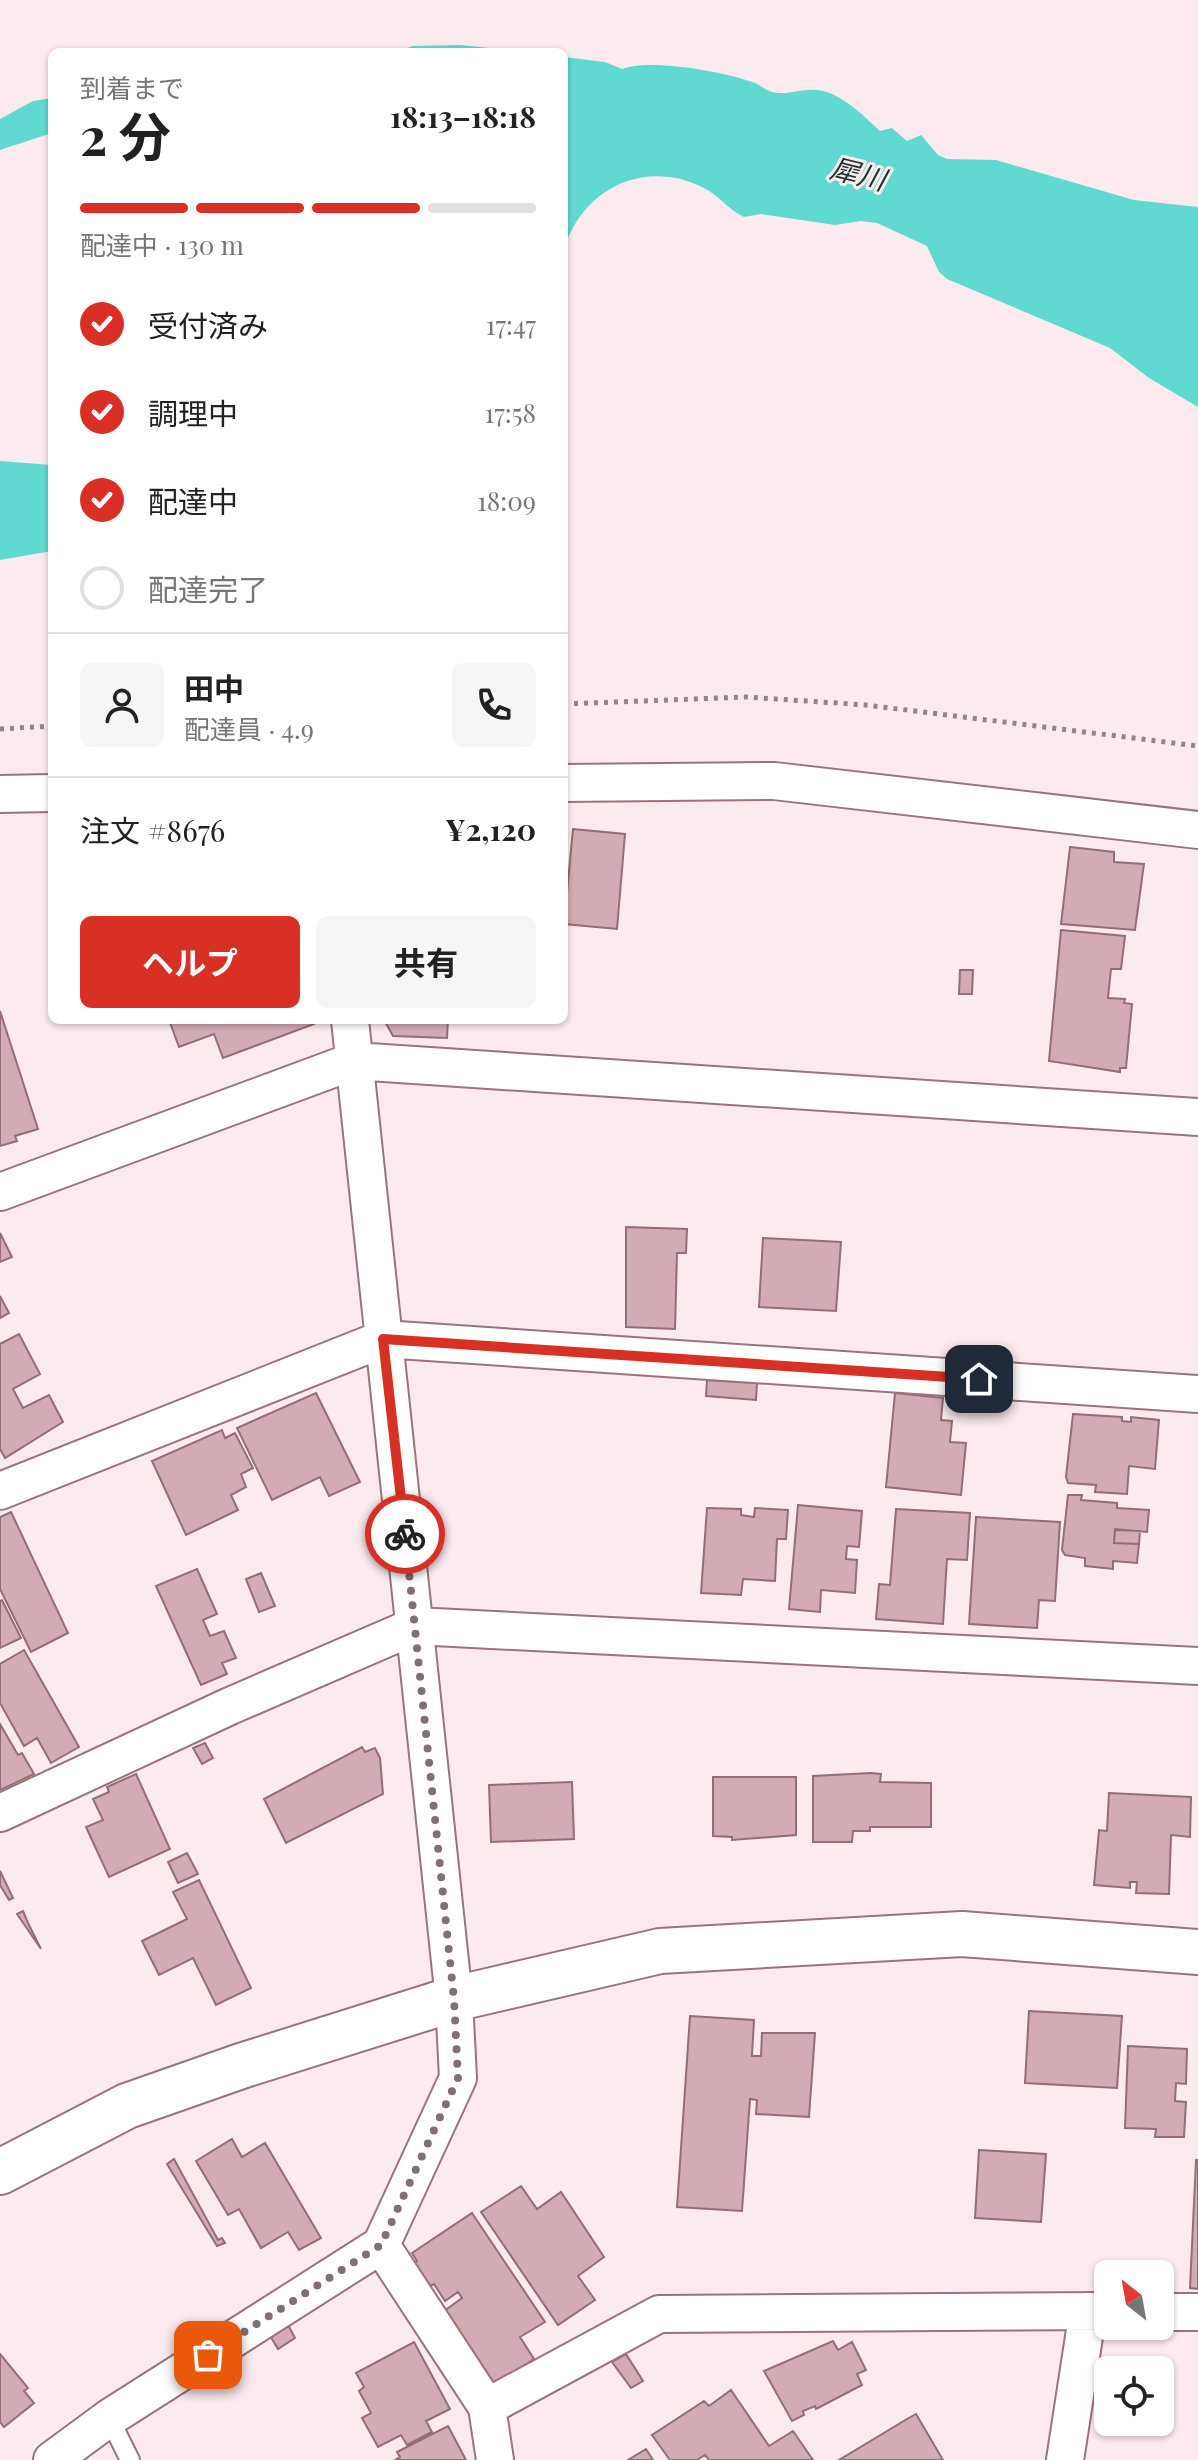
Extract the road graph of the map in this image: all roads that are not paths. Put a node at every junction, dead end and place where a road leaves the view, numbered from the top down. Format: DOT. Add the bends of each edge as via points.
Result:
graph roads {
  1 [pos="568,783"];
  2 [pos="48,793"];
  3 [pos="0,794"];
  4 [pos="1198,830"];
  5 [pos="350,1024"];
  6 [pos="354,1061"];
  7 [pos="1198,1117"];
  8 [pos="0,1192"];
  9 [pos="383,1339"];
  10 [pos="1198,1394"];
  11 [pos="0,1491"];
  12 [pos="415,1626"];
  13 [pos="1198,1666"];
  14 [pos="0,1813"];
  15 [pos="1198,1952"];
  16 [pos="454,1999"];
  17 [pos="0,2172"];
  18 [pos="381,2245"];
  19 [pos="1094,2311"];
  20 [pos="1174,2312"];
  21 [pos="1198,2312"];
  22 [pos="1094,2329"];
  23 [pos="487,2407"];
  24 [pos="109,2418"];
  25 [pos="52,2460"];
  26 [pos="130,2460"];
  27 [pos="495,2460"];
  28 [pos="1065,2460"];
  1 -- 4 [label="street" via="774,781"];
  2 -- 3 [label="street"];
  5 -- 6 [label="street"];
  6 -- 7 [label="street"];
  6 -- 8 [label="street"];
  6 -- 9 [label="street"];
  9 -- 10 [label="street"];
  9 -- 11 [label="street"];
  9 -- 12 [label="street"];
  12 -- 13 [label="street"];
  12 -- 14 [label="street"];
  12 -- 16 [label="street"];
  15 -- 16 [label="street" via="962,1934 676,1950"];
  16 -- 17 [label="street" via="127,2106"];
  16 -- 18 [label="street" via="458,2078"];
  18 -- 23 [label="street"];
  18 -- 24 [label="street"];
  19 -- 23 [label="street" via="659,2314"];
  20 -- 21 [label="street"];
  22 -- 28 [label="street"];
  23 -- 27 [label="street"];
  24 -- 25 [label="street"];
  24 -- 26 [label="lane"];
}
